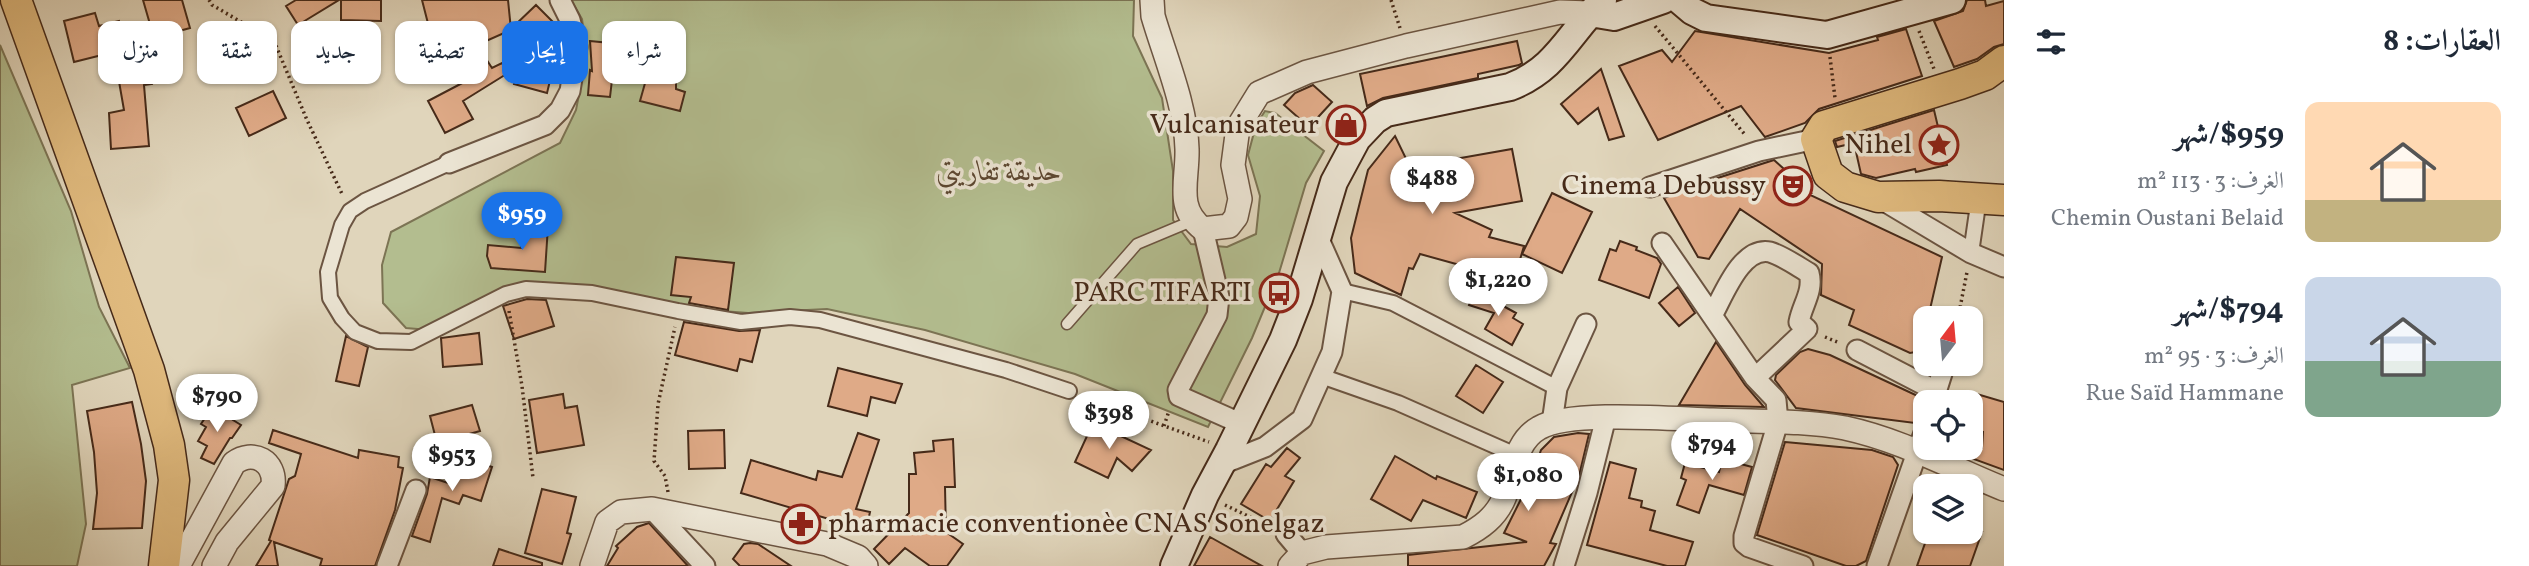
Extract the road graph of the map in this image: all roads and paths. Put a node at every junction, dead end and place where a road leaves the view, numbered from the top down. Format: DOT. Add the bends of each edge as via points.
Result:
graph roads {
  1 [pos="16,0"];
  2 [pos="209,0"];
  3 [pos="560,0"];
  4 [pos="1152,0"];
  5 [pos="1391,0"];
  6 [pos="1679,0"];
  7 [pos="1952,0"];
  8 [pos="1592,4"];
  9 [pos="1652,4"];
  10 [pos="1912,12"];
  11 [pos="1827,36"];
  12 [pos="1406,46"];
  13 [pos="2004,61"];
  14 [pos="1942,89"];
  15 [pos="1847,117"];
  16 [pos="1816,139"];
  17 [pos="1759,151"];
  18 [pos="449,163"];
  19 [pos="1650,187"];
  20 [pos="1878,197"];
  21 [pos="1992,199"];
  22 [pos="351,211"];
  23 [pos="1198,225"];
  24 [pos="1318,237"];
  25 [pos="1662,243"];
  26 [pos="1971,253"];
  27 [pos="2004,268"];
  28 [pos="1342,290"];
  29 [pos="506,294"];
  30 [pos="1960,306"];
  31 [pos="678,312"];
  32 [pos="1713,314"];
  33 [pos="1067,324"];
  34 [pos="1586,324"];
  35 [pos="1807,329"];
  36 [pos="1857,351"];
  37 [pos="1321,376"];
  38 [pos="1755,378"];
  39 [pos="1557,388"];
  40 [pos="1923,390"];
  41 [pos="1069,391"];
  42 [pos="1606,417"];
  43 [pos="1778,422"];
  44 [pos="1552,423"];
  45 [pos="1242,425"];
  46 [pos="1913,451"];
  47 [pos="1518,456"];
  48 [pos="1226,457"];
  49 [pos="1916,460"];
  50 [pos="1936,460"];
  51 [pos="533,478"];
  52 [pos="668,484"];
  53 [pos="2004,489"];
  54 [pos="416,490"];
  55 [pos="1205,495"];
  56 [pos="652,509"];
  57 [pos="1286,534"];
  58 [pos="1296,559"];
  59 [pos="1570,563"];
  60 [pos="164,566"];
  61 [pos="178,566"];
  62 [pos="214,566"];
  63 [pos="387,566"];
  64 [pos="592,566"];
  65 [pos="705,566"];
  66 [pos="866,566"];
  67 [pos="1174,566"];
  68 [pos="1803,566"];
  69 [pos="1877,566"];
  1 -- 60 [label="main road" via="160,408 174,481"];
  2 -- 22 [label="path" via="274,41"];
  3 -- 18 [label="street" via="577,47 570,92 561,110 545,125"];
  4 -- 23 [label="street" via="1183,119 1187,148 1184,200"];
  5 -- 12 [label="path"];
  6 -- 11 [label="main road" via="1706,18"];
  7 -- 10 [label="main road"];
  8 -- 9 [label="main road" via="1614,17"];
  8 -- 12 [label="street"];
  8 -- 24 [label="main road" via="1556,56 1528,80 1399,110 1375,120 1357,139 1334,182"];
  9 -- 17 [label="path"];
  10 -- 11 [label="main road"];
  10 -- 14 [label="path"];
  11 -- 15 [label="path" via="1835,102"];
  12 -- 23 [label="street" via="1307,72 1259,93 1238,127 1233,165 1240,200 1236,216 1229,226"];
  13 -- 14 [label="main road" via="1984,75"];
  14 -- 15 [label="main road"];
  15 -- 16 [label="main road" via="1824,126"];
  16 -- 17 [label="street"];
  16 -- 20 [label="main road" via="1832,180"];
  17 -- 19 [label="street"];
  18 -- 22 [label="street"];
  20 -- 21 [label="main road"];
  20 -- 26 [label="street"];
  21 -- 26 [label="street"];
  22 -- 29 [label="street" via="328,272 330,298 355,332 378,341 411,342"];
  23 -- 33 [label="lane" via="1137,244"];
  23 -- 45 [label="street" via="1219,298 1217,315 1179,396"];
  24 -- 28 [label="street"];
  24 -- 45 [label="main road" via="1285,335"];
  25 -- 32 [label="street"];
  26 -- 27 [label="street"];
  26 -- 30 [label="path"];
  28 -- 37 [label="street" via="1332,352"];
  28 -- 39 [label="street" via="1393,303"];
  29 -- 31 [label="street" via="557,289"];
  29 -- 51 [label="path"];
  31 -- 41 [label="street" via="741,321 820,320"];
  31 -- 52 [label="path" via="658,404 654,461"];
  32 -- 35 [label="street" via="1744,260 1752,253 1772,253 1810,273 1812,284 1800,322"];
  32 -- 38 [label="street"];
  34 -- 39 [label="street"];
  35 -- 36 [label="path"];
  35 -- 38 [label="street"];
  36 -- 40 [label="street"];
  37 -- 47 [label="street" via="1398,403"];
  37 -- 48 [label="street" via="1302,419 1265,447"];
  38 -- 43 [label="street" via="1776,400"];
  39 -- 44 [label="street"];
  41 -- 48 [label="path"];
  42 -- 43 [label="street"];
  42 -- 44 [label="street"];
  42 -- 59 [label="street"];
  43 -- 46 [label="street" via="1844,428"];
  43 -- 68 [label="street" via="1744,543"];
  44 -- 47 [label="street" via="1527,438"];
  45 -- 48 [label="main road"];
  47 -- 58 [label="street" via="1498,510 1464,537 1326,547"];
  48 -- 55 [label="main road"];
  49 -- 69 [label="street"];
  50 -- 53 [label="street"];
  54 -- 63 [label="street"];
  55 -- 57 [label="path"];
  55 -- 67 [label="main road"];
  56 -- 64 [label="street" via="621,512 607,522"];
  56 -- 65 [label="street"];
  56 -- 66 [label="street" via="827,544 858,557"];
  57 -- 58 [label="street"];
  61 -- 62 [label="street" via="234,463 249,456 260,458 271,470 273,486 227,542"];
}
